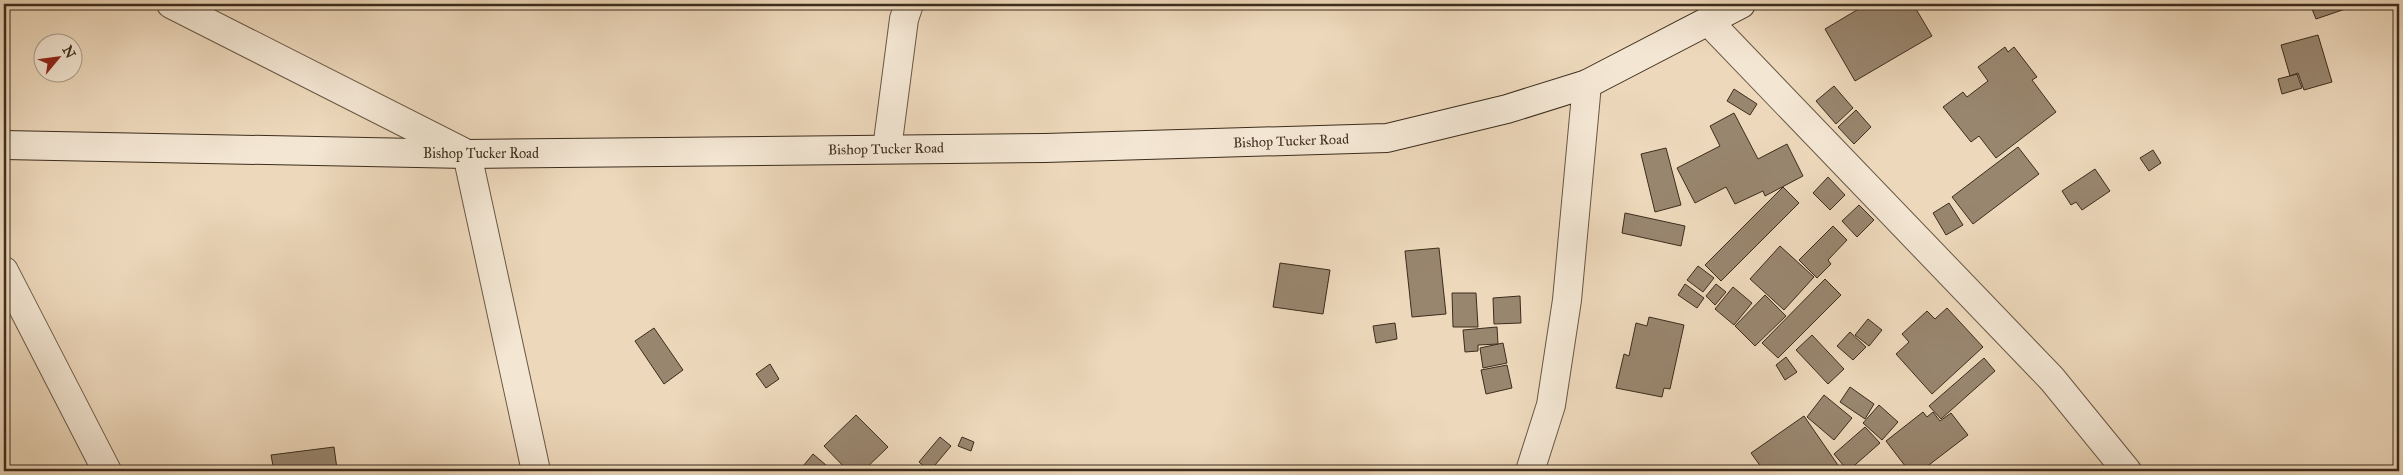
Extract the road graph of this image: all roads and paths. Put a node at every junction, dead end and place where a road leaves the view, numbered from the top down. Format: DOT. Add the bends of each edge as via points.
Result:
graph roads {
  1 [pos="171,4"];
  2 [pos="909,4"];
  3 [pos="1741,4"];
  4 [pos="1708,21"];
  5 [pos="1587,84"];
  6 [pos="4,144"];
  7 [pos="887,149"];
  8 [pos="467,154"];
  9 [pos="4,271"];
  10 [pos="107,471"];
  11 [pos="536,471"];
  12 [pos="1530,471"];
  13 [pos="2127,471"];
  1 -- 8 [label="street"];
  2 -- 7 [label="street" via="904,19"];
  3 -- 4 [label="street, Bishop Tucker Road"];
  4 -- 5 [label="street, Bishop Tucker Road"];
  4 -- 13 [label="street" via="2052,379"];
  5 -- 7 [label="street, Bishop Tucker Road" via="1507,109 1387,138"];
  5 -- 12 [label="street" via="1567,300 1551,405"];
  6 -- 8 [label="street, Bishop Tucker Road"];
  7 -- 8 [label="street, Bishop Tucker Road"];
  8 -- 11 [label="street"];
  9 -- 10 [label="street"];
}
